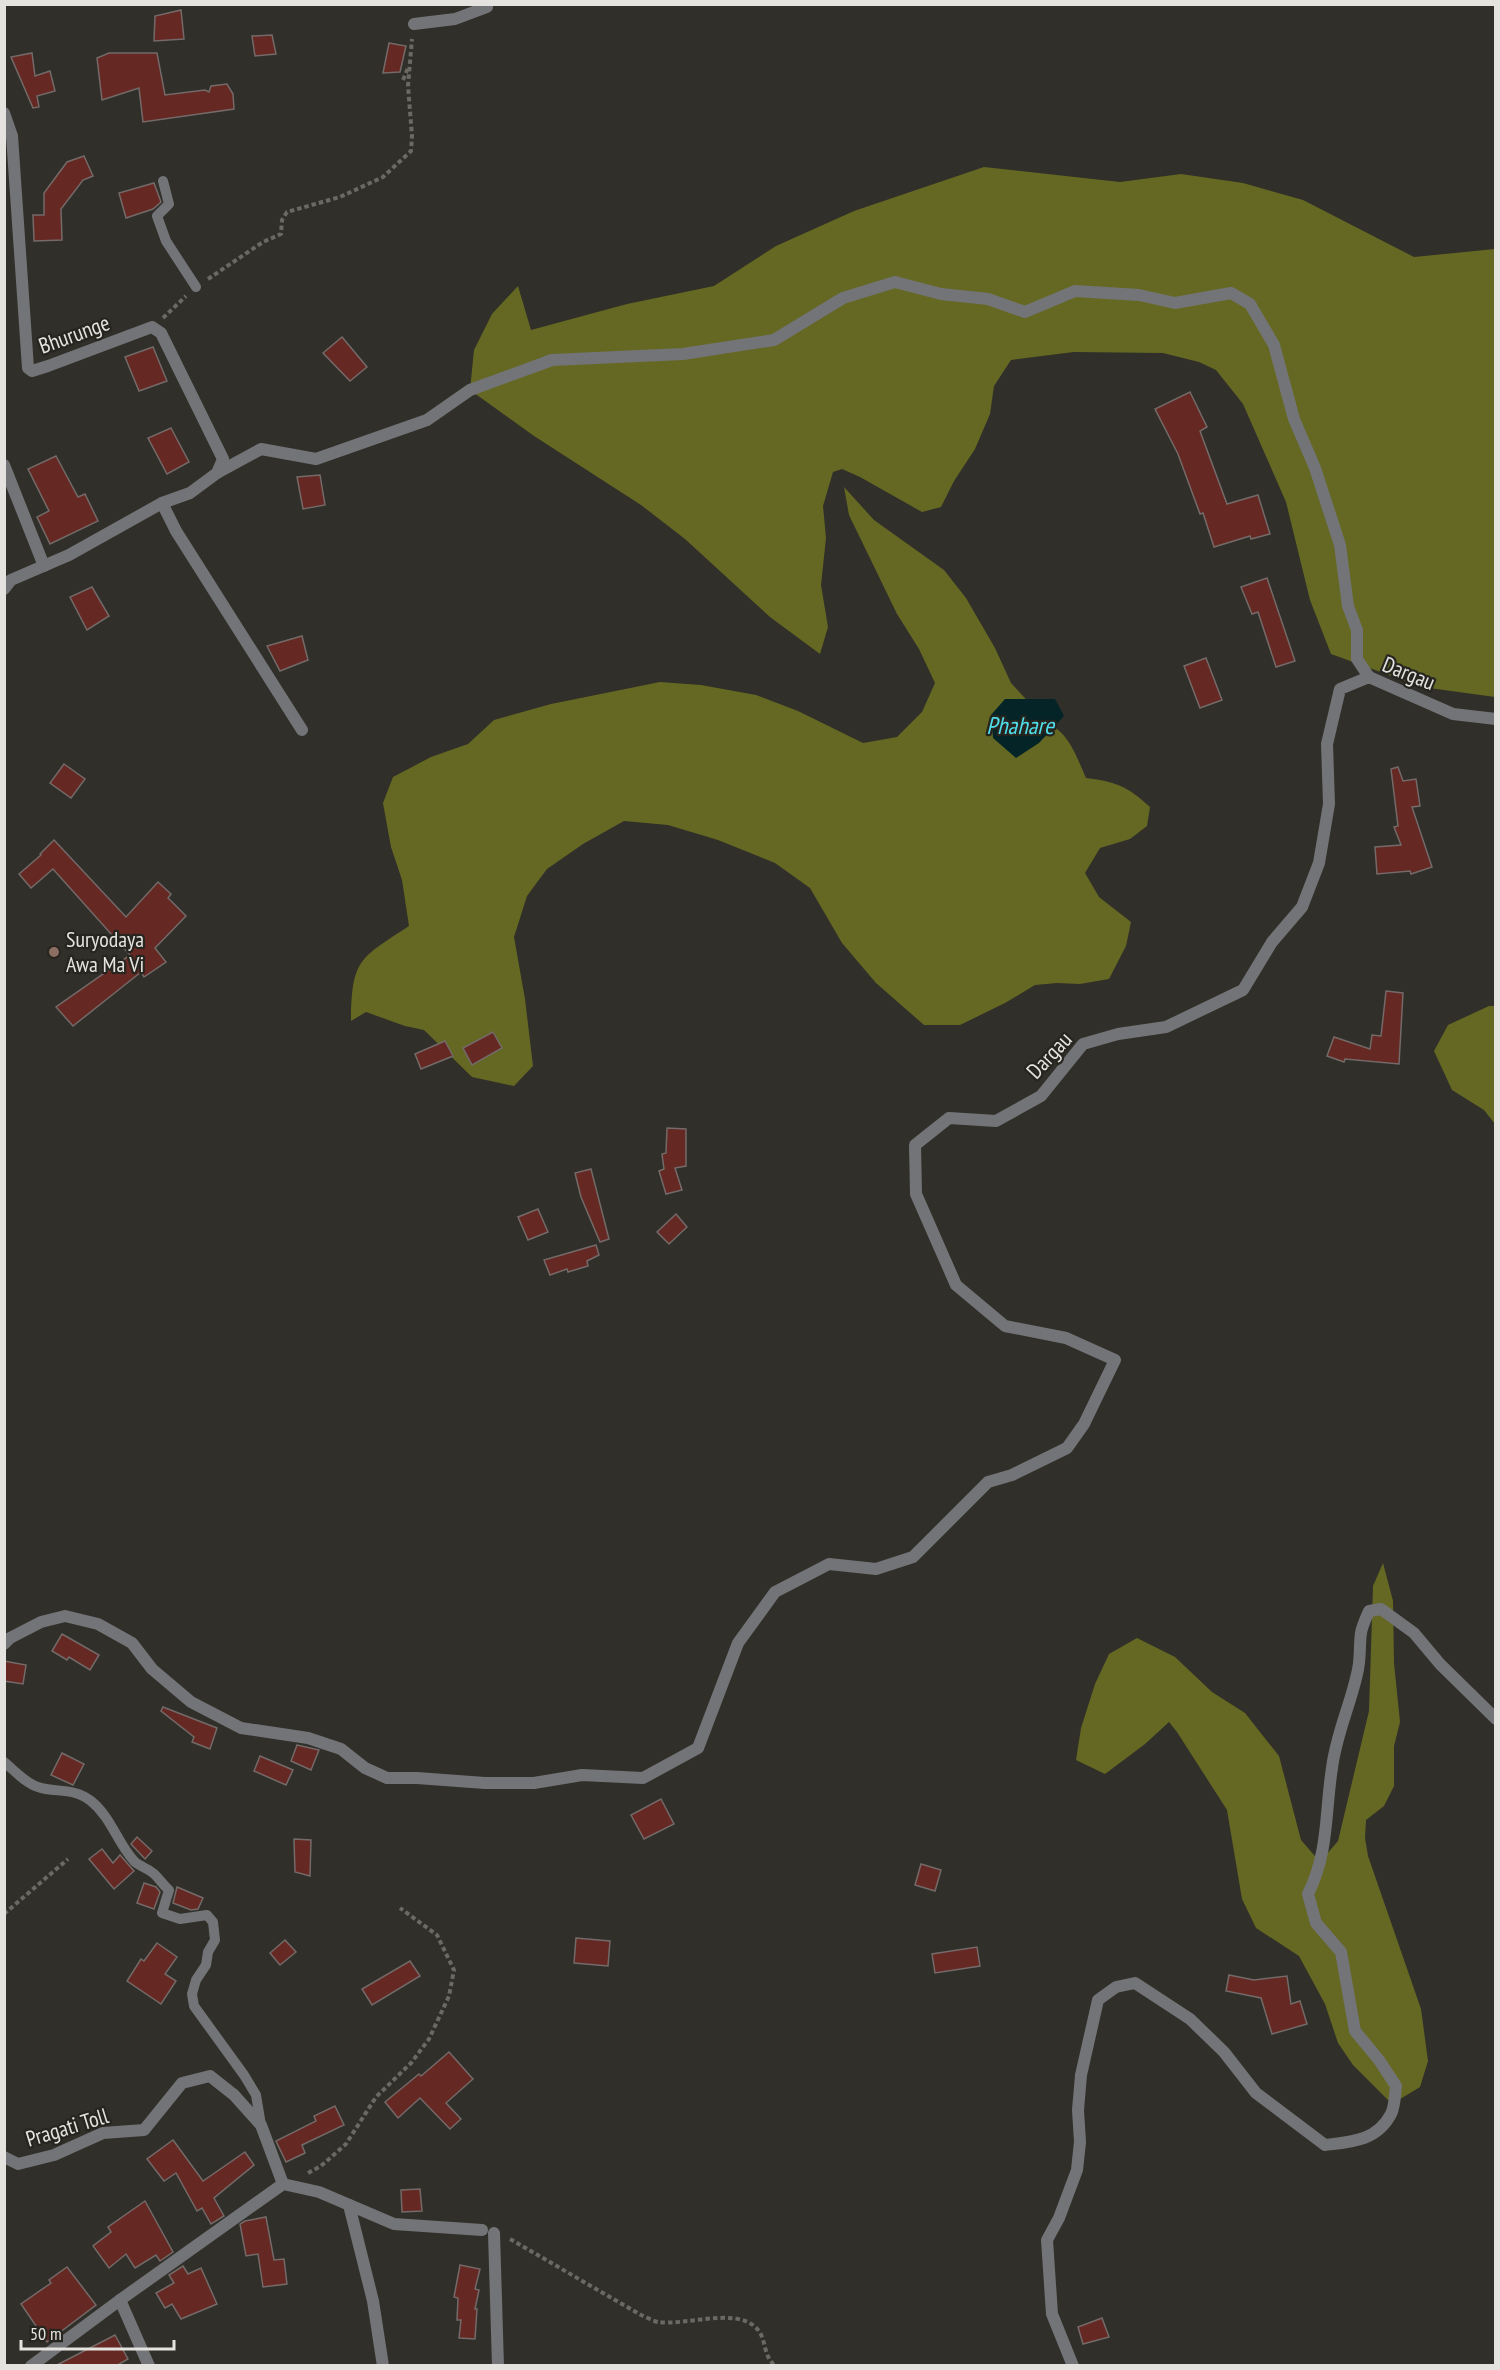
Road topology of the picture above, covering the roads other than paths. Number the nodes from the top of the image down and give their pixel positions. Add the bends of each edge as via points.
1 (486, 4) edge
2 (413, 27) road end
3 (4, 112) edge
4 (163, 181) dead end
5 (196, 287) road end
6 (4, 465) edge
7 (217, 472) junction
8 (162, 503) junction
9 (44, 566) junction
10 (4, 589) edge
11 (1369, 677) junction
12 (1496, 719) edge
13 (302, 730) dead end
14 (4, 1644) edge
15 (1496, 1719) edge
16 (4, 1762) edge
17 (261, 2125) junction
18 (4, 2157) edge
19 (284, 2184) junction
20 (349, 2205) junction
21 (120, 2300) junction
22 (31, 2366) edge
23 (149, 2366) edge
24 (384, 2366) edge
25 (498, 2366) edge
26 (1073, 2366) edge

1 - 2 street via 487,7 455,19
3 - 7 street, Bhurunge via 12,136 28,368 32,371 48,366 152,327 161,333 223,459
4 - 5 lane via 169,204 157,216 166,241
6 - 9 street
7 - 8 street via 190,493
7 - 11 street via 261,449 316,459 335,453 427,420 470,390 552,360 683,354 774,340 843,298 895,282 941,294 988,299 1025,312 1075,291 1139,295 1175,303 1231,293 1250,304 1274,345 1294,419 1316,468 1340,545 1348,606 1357,630 1357,659
8 - 9 street
8 - 13 street
9 - 10 street via 11,580
11 - 12 street, Dargau via 1453,714
11 - 14 street, Dargau via 1340,689 1335,704 1327,744 1329,804 1319,862 1302,907 1272,942 1243,990 1166,1027 1083,1044 1041,1096 996,1121 949,1118 915,1145 916,1194 956,1285 1005,1326 1066,1338 1115,1360 1084,1424 1067,1448 1012,1475 988,1482 914,1557 876,1569 829,1564 775,1592 738,1643 698,1748 643,1778 582,1775 534,1783 387,1778 365,1768 341,1749 308,1738 241,1728 191,1702 152,1669 132,1643 98,1624 64,1616 41,1622
15 - 26 street via 1414,1633 1381,1609 1369,1611 1361,1630 1360,1664 1336,1743 1326,1842 1308,1894 1316,1923 1341,1952 1355,2031 1396,2086 1392,2113 1380,2128 1361,2141 1325,2145 1256,2093 1224,2052 1190,2019 1135,1983 1116,1987 1098,2000 1080,2075 1077,2170 1047,2240 1052,2314
16 - 17 lane via 38,1787 73,1792 99,1808 136,1863 169,1890 162,1913 180,1919 207,1915 213,1922 215,1940 196,1980 194,2006 256,2095
17 - 18 street, Pragati Toll via 210,2076 182,2083 144,2130 103,2133 54,2155 18,2164
17 - 19 street
19 - 20 street via 319,2192
19 - 21 street
20 - 24 street via 373,2301
20 - 25 street via 394,2224 488,2232
21 - 22 street
21 - 23 street

